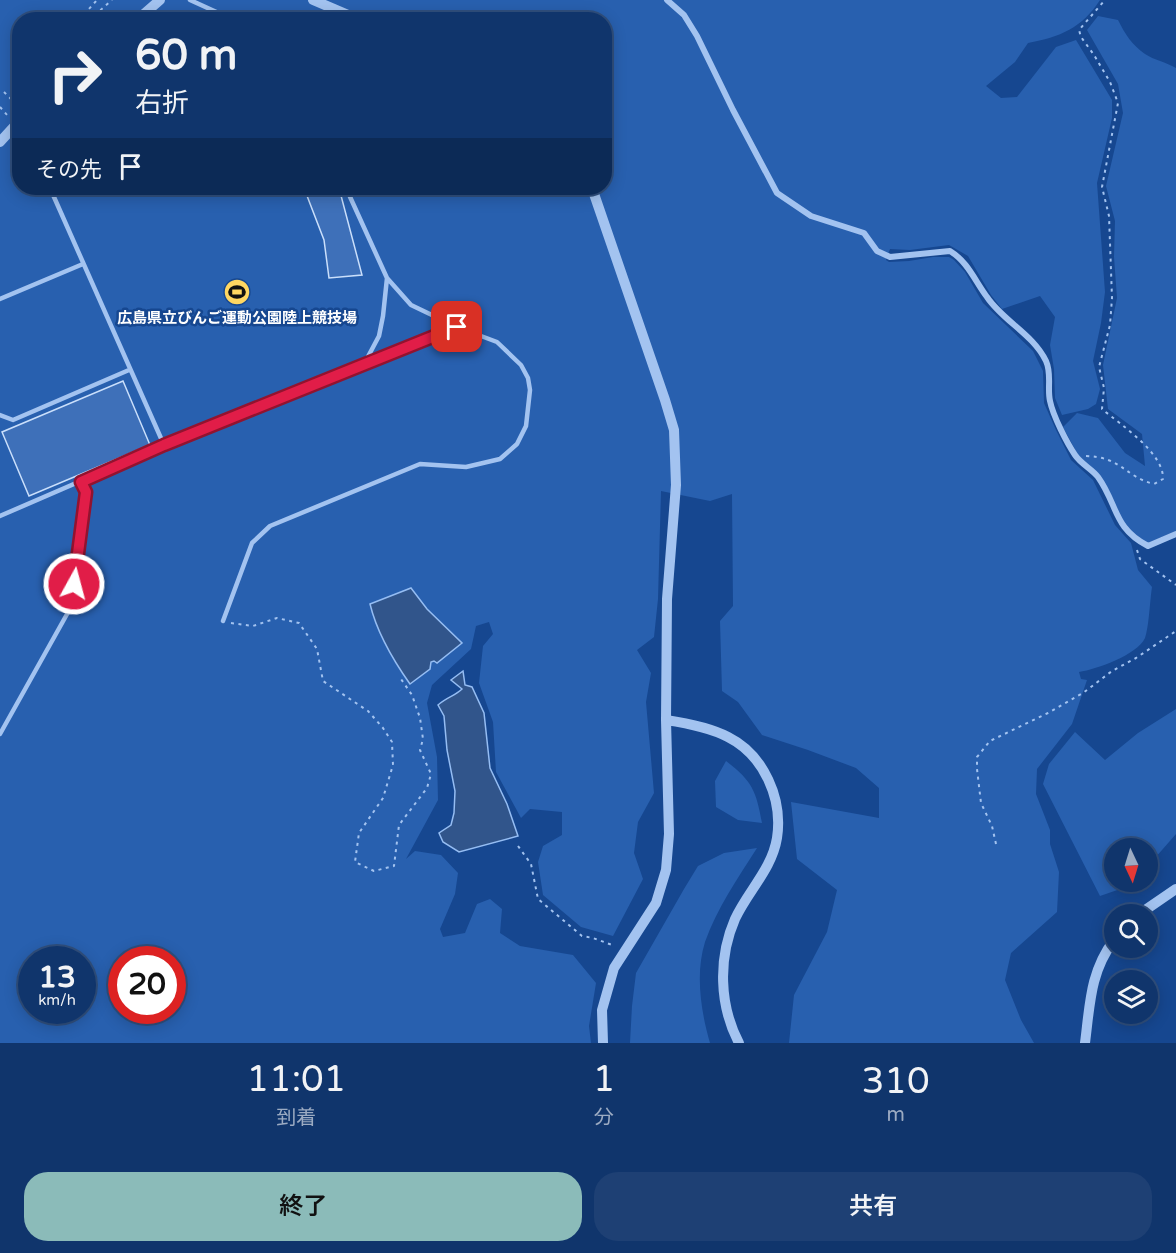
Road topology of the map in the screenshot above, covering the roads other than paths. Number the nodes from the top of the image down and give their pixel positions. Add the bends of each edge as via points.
1 (160, 0) edge
2 (190, 0) edge
3 (313, 0) edge
4 (667, 0) edge
5 (146, 12) edge
6 (216, 12) edge
7 (341, 12) edge
8 (12, 129) edge
9 (0, 142) edge
10 (53, 195) edge
11 (349, 195) edge
12 (594, 195) edge
13 (83, 264) junction
14 (387, 278) junction
15 (0, 299) edge
16 (457, 327) junction
17 (363, 366) junction
18 (129, 370) junction
19 (0, 415) edge
20 (164, 445) junction
21 (81, 482) junction
22 (0, 516) edge
23 (1176, 534) edge
24 (223, 621) road end
25 (666, 720) junction
26 (0, 734) edge
27 (1176, 889) edge
28 (1154, 904) edge
29 (1104, 954) edge
30 (603, 1043) edge
31 (739, 1043) edge
32 (1085, 1043) edge

1 - 5 street
2 - 6 lane
3 - 7 street
4 - 23 street via 684,15 697,36 777,194 811,216 864,233 877,251 890,256 950,251 957,255 988,299 1038,348 1049,370 1050,401 1076,456 1098,477 1120,522 1134,539 1148,546
8 - 9 street
10 - 13 lane
11 - 14 lane
12 - 25 street via 674,430 676,485 667,599
13 - 15 lane
13 - 18 lane
14 - 16 lane via 411,305
14 - 17 lane via 379,336
16 - 17 lane
16 - 24 lane via 497,342 525,371 530,404 526,426 516,444 500,459 466,467 420,464 270,526 252,543
17 - 20 lane
18 - 19 lane via 13,420
18 - 20 lane
20 - 21 lane
21 - 22 lane
21 - 26 lane via 86,492 71,607
25 - 30 street via 666,870 656,903 614,968 602,1011
25 - 31 street via 728,737 742,747 771,784 776,801 777,837 768,865 735,919 722,969 726,1009
27 - 28 street
29 - 32 street via 1092,986

